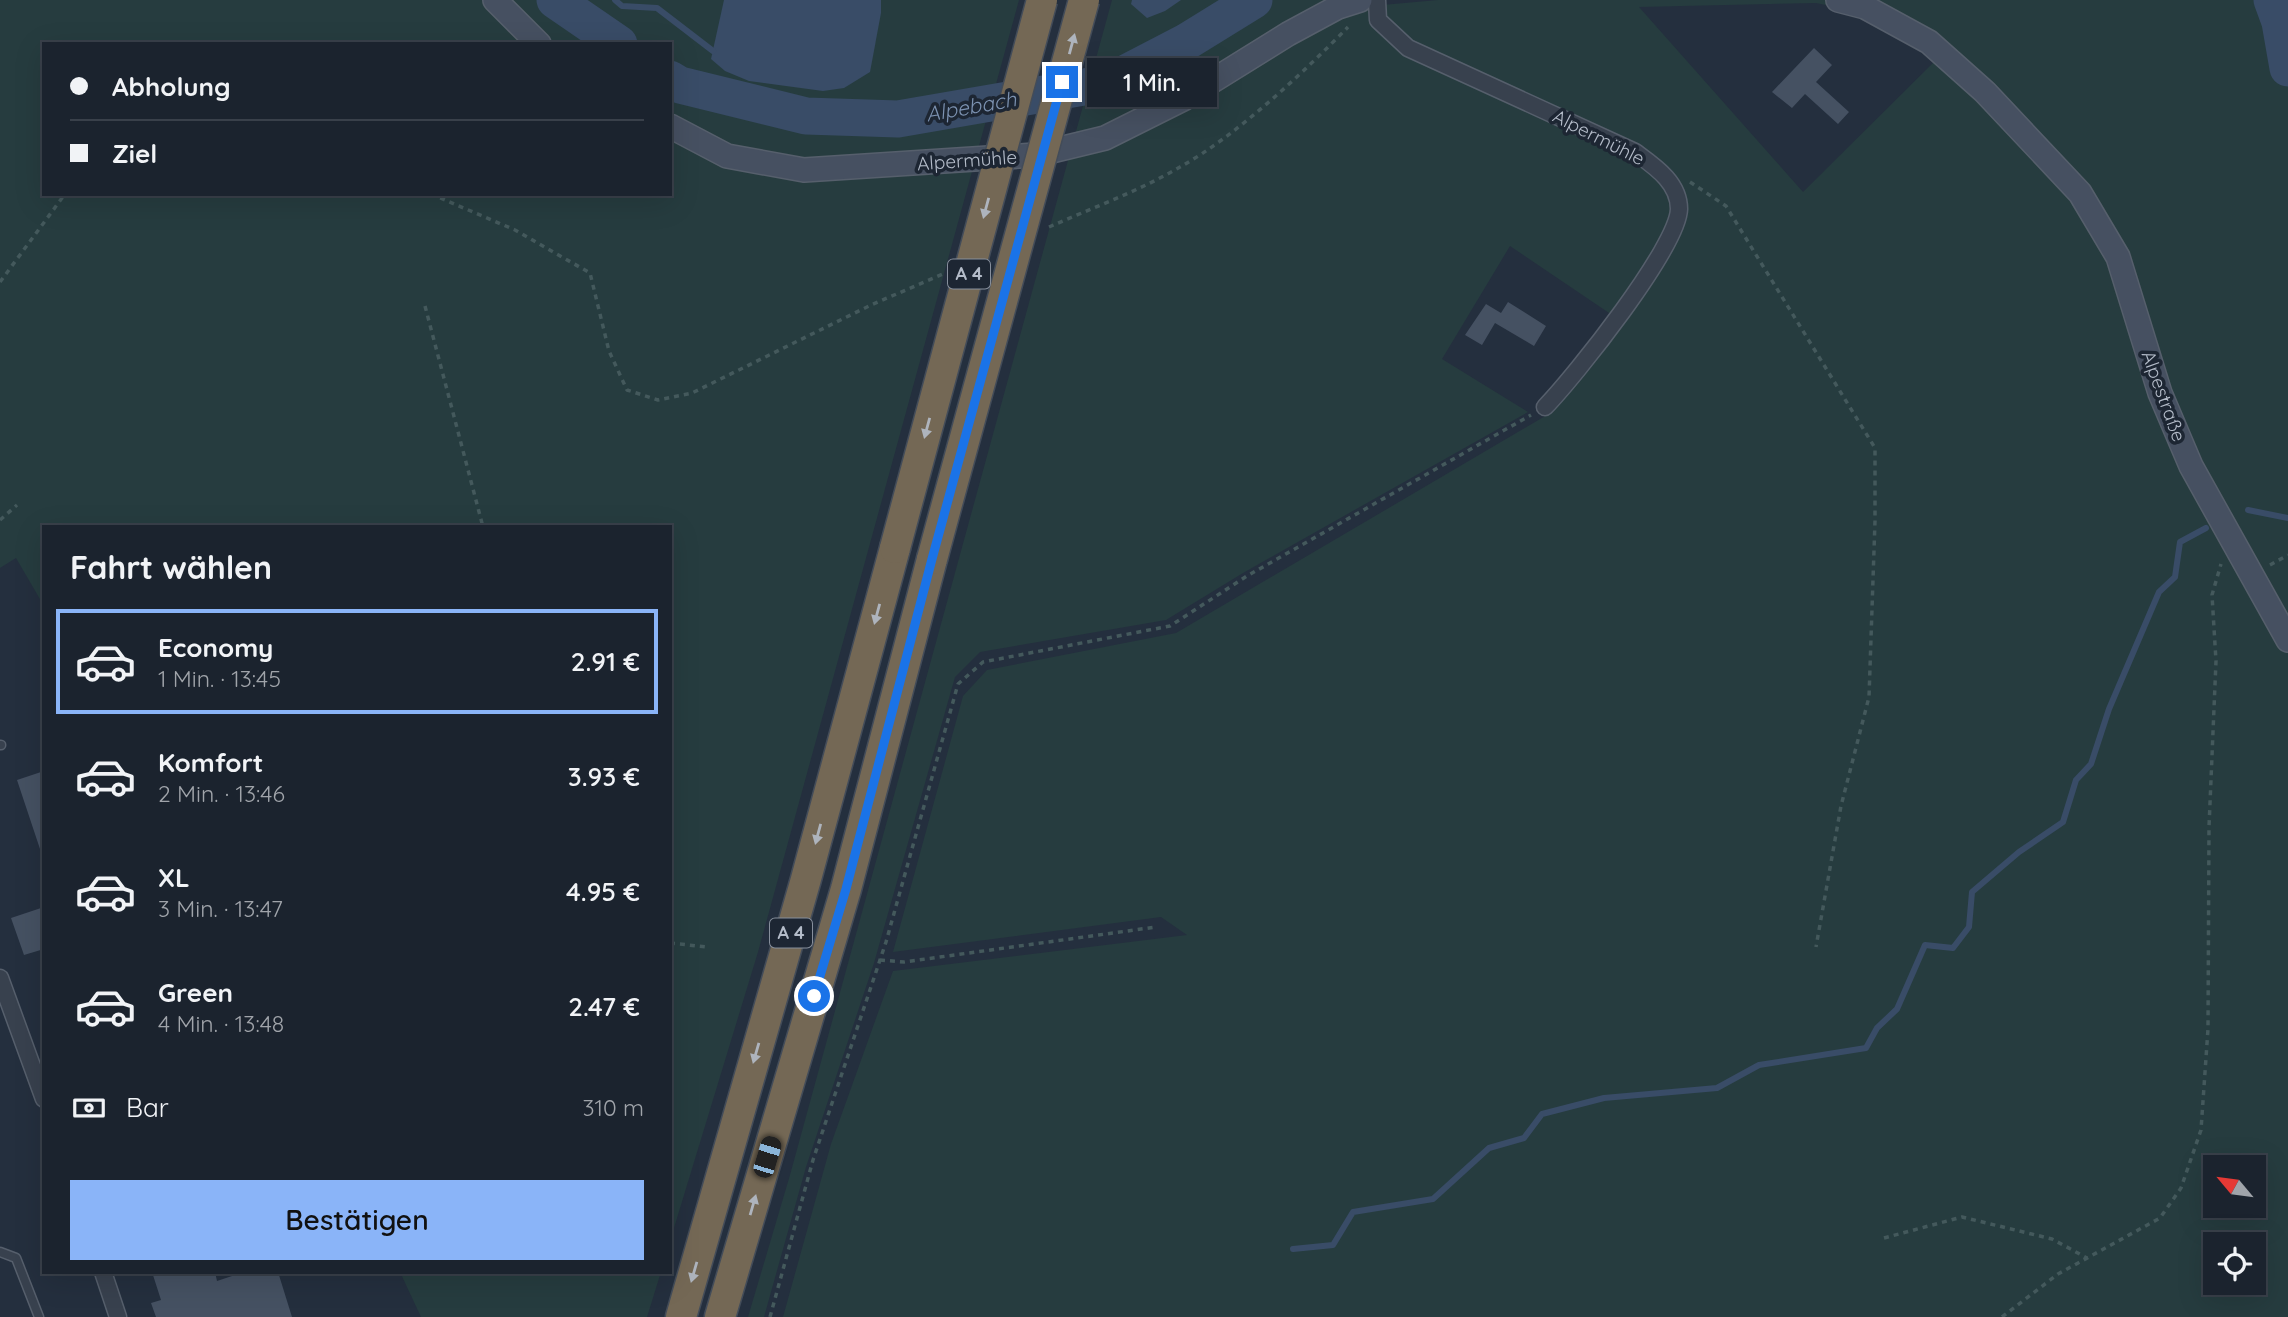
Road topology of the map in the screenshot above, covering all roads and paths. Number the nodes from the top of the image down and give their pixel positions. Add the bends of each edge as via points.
1 (495, 0) edge
2 (1042, 0) edge
3 (1084, 0) edge
4 (1360, 0) edge
5 (1377, 0) edge
6 (1838, 0) edge
7 (1353, 22) dead end
8 (538, 42) edge
9 (672, 127) edge
10 (1668, 177) junction
11 (64, 196) edge
12 (436, 196) edge
13 (1044, 229) dead end
14 (945, 272) dead end
15 (0, 282) edge
16 (425, 306) dead end
17 (1545, 407) joint
18 (17, 505) dead end
19 (0, 520) edge
20 (482, 525) edge
21 (2241, 552) junction
22 (2288, 640) edge
23 (1156, 927) dead end
24 (672, 943) edge
25 (707, 947) dead end
26 (1816, 947) dead end
27 (880, 960) junction
28 (0, 978) edge
29 (42, 1093) edge
30 (1884, 1238) dead end
31 (0, 1252) edge
32 (2087, 1258) junction
33 (104, 1274) edge
34 (39, 1317) edge
35 (118, 1317) edge
36 (681, 1317) edge
37 (720, 1317) edge
38 (770, 1317) edge
39 (2002, 1317) edge

1 - 8 main road
2 -> 36 highway, A 4, bridge via 806,879
37 -> 3 highway, A 4, bridge via 846,889
4 - 9 main road, Alpermühle via 1288,34 1185,98 1105,138 1035,155 804,170 727,156
5 - 10 street, Alpermühle via 1378,20 1408,48 1635,152
6 - 21 main road, Alpestraße via 1865,7 1929,42 1985,92 2080,193 2118,257 2160,393 2191,466
7 - 13 path via 1236,128 1181,167
10 - 17 street via 1679,207 1673,232 1627,303
10 - 26 path via 1689,181 1727,206 1875,448 1868,697 1841,806
11 - 15 path
12 - 14 path via 515,230 590,273 609,351 627,390 658,400 692,393
16 - 20 path
17 - 27 path via 1247,576 1170,626 983,662 958,684
18 - 19 path
21 - 22 main road, Alpestraße
21 - 32 path via 2222,557 2212,595 2216,661 2208,1029 2201,1129 2181,1188 2160,1218
23 - 27 path via 904,962
24 - 25 path
27 - 38 path via 813,1160
28 - 29 street
30 - 32 path via 1962,1217 2052,1239
31 - 34 lane via 16,1258
32 - 39 path
33 - 35 street

